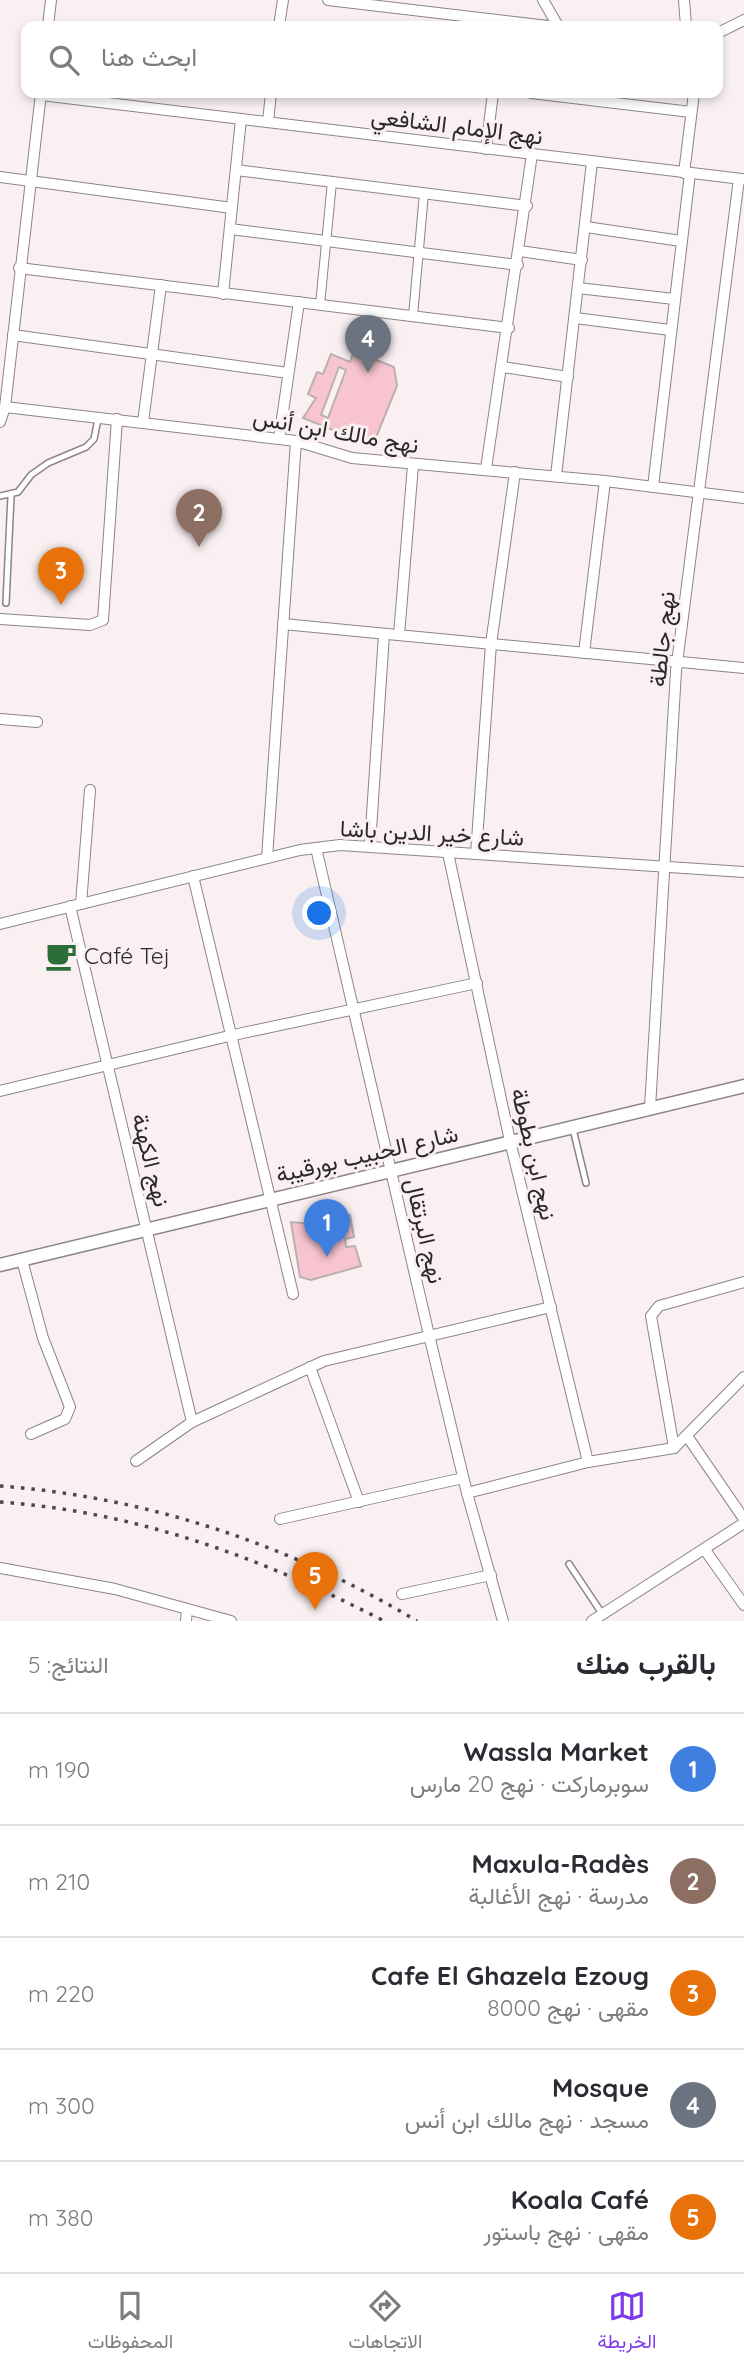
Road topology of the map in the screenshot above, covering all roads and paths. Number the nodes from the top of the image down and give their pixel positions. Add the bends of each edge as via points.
1 (51, 0) edge
2 (282, 0) edge
3 (328, 0) edge
4 (543, 0) edge
5 (684, 0) edge
6 (744, 20) edge
7 (49, 21) edge
8 (280, 21) edge
9 (481, 21) edge
10 (555, 21) edge
11 (686, 21) edge
12 (723, 30) edge
13 (40, 98) edge
14 (73, 98) edge
15 (270, 98) edge
16 (492, 98) edge
17 (573, 98) edge
18 (693, 98) edge
19 (691, 112) junction
20 (241, 119) junction
21 (268, 122) junction
22 (486, 149) junction
23 (532, 154) junction
24 (592, 162) junction
25 (236, 170) junction
26 (687, 173) junction
27 (0, 177) edge
28 (741, 179) edge
29 (30, 181) junction
30 (332, 182) junction
31 (424, 193) junction
32 (527, 206) junction
33 (232, 208) junction
34 (586, 227) junction
35 (230, 229) junction
36 (327, 240) junction
37 (681, 241) junction
38 (418, 251) junction
39 (520, 251) junction
40 (582, 260) junction
41 (518, 265) junction
42 (19, 268) junction
43 (161, 285) junction
44 (578, 288) junction
45 (223, 294) junction
46 (674, 299) junction
47 (299, 302) junction
48 (320, 304) junction
49 (413, 316) junction
50 (575, 318) junction
51 (509, 328) junction
52 (670, 330) junction
53 (13, 335) junction
54 (152, 356) junction
55 (503, 368) junction
56 (288, 373) junction
57 (568, 377) junction
58 (5, 407) junction
59 (98, 419) junction
60 (117, 419) junction
61 (0, 422) edge
62 (143, 422) junction
63 (279, 439) junction
64 (296, 441) junction
65 (413, 465) junction
66 (486, 469) junction
67 (515, 472) junction
68 (556, 476) junction
69 (605, 481) junction
70 (653, 487) junction
71 (701, 493) junction
72 (0, 496) edge
73 (11, 496) junction
74 (744, 498) edge
75 (6, 603) dead end
76 (0, 619) edge
77 (283, 624) junction
78 (384, 634) junction
79 (399, 635) junction
80 (491, 644) junction
81 (584, 653) junction
82 (679, 661) junction
83 (744, 668) edge
84 (0, 719) edge
85 (37, 722) dead end
86 (90, 790) dead end
87 (370, 845) junction
88 (316, 848) junction
89 (448, 853) junction
90 (476, 854) junction
91 (267, 858) junction
92 (663, 866) junction
93 (744, 872) edge
94 (193, 876) junction
95 (81, 904) junction
96 (70, 906) junction
97 (0, 924) edge
98 (477, 983) junction
99 (355, 1010) junction
100 (229, 1036) junction
101 (108, 1065) junction
102 (744, 1086) edge
103 (0, 1091) edge
104 (650, 1108) junction
105 (572, 1126) junction
106 (510, 1141) junction
107 (392, 1170) junction
108 (586, 1183) dead end
109 (270, 1199) junction
110 (148, 1229) junction
111 (22, 1260) junction
112 (0, 1265) edge
113 (744, 1282) edge
114 (293, 1294) dead end
115 (551, 1307) junction
116 (429, 1335) junction
117 (310, 1367) junction
118 (744, 1377) edge
119 (192, 1422) junction
120 (31, 1434) dead end
121 (687, 1436) junction
122 (674, 1448) junction
123 (136, 1461) dead end
124 (588, 1462) junction
125 (464, 1478) junction
126 (467, 1493) junction
127 (359, 1502) junction
128 (280, 1519) dead end
129 (744, 1521) edge
130 (705, 1550) junction
131 (569, 1564) dead end
132 (0, 1568) edge
133 (491, 1575) junction
134 (402, 1594) dead end
135 (744, 1605) edge
136 (187, 1609) junction
137 (603, 1615) junction
138 (186, 1621) edge
139 (232, 1621) edge
140 (503, 1621) edge
141 (592, 1621) edge

1 - 7 street
2 - 8 street
3 - 9 street
4 - 10 street
5 - 11 street
6 - 12 street
13 - 29 street
14 - 20 street, نهج الإمام الشافعي
15 - 21 street
16 - 22 street
17 - 19 street
18 - 19 street
19 - 26 street
20 - 21 street, نهج الإمام الشافعي
20 - 25 street
21 - 22 street, نهج الإمام الشافعي
22 - 23 street, نهج الإمام الشافعي
23 - 24 street, نهج الإمام الشافعي
23 - 32 street
24 - 26 street, نهج الإمام الشافعي
24 - 34 street
25 - 30 street
25 - 33 street
26 - 28 street, نهج الإمام الشافعي
26 - 37 street
27 - 29 street
28 - 71 street, نهج جالطة
29 - 33 street
29 - 42 street
30 - 31 street
30 - 36 street
31 - 32 street
31 - 38 street
32 - 39 street
33 - 35 street
34 - 37 street
34 - 40 street
35 - 36 street
35 - 45 street
36 - 38 street
36 - 48 street
37 - 46 street
38 - 41 street
38 - 49 street
39 - 40 street
39 - 41 street
40 - 44 street
41 - 51 street
42 - 43 street
42 - 53 street
43 - 45 street
43 - 54 street
44 - 46 street
44 - 50 street
45 - 47 street
46 - 52 street
47 - 48 street
47 - 56 street
48 - 49 street
49 - 51 street
50 - 52 street
50 - 57 street
51 - 55 street
52 - 70 street
53 - 54 street
53 - 58 street
54 - 56 street
54 - 62 street
55 - 57 street
55 - 66 street
56 - 63 street
57 - 68 street
58 - 59 street, نهج مالك ابن أنس
58 - 61 street
59 - 60 street, نهج مالك ابن أنس
59 - 73 lane via 94,439 86,447 48,463
60 - 62 street, نهج مالك ابن أنس
60 - 76 street via 103,620 90,625
62 - 63 street, نهج مالك ابن أنس
63 - 64 street, نهج مالك ابن أنس
64 - 65 street, نهج مالك ابن أنس via 352,458
64 - 77 street
65 - 66 street, نهج مالك ابن أنس
65 - 79 street
66 - 67 street, نهج مالك ابن أنس
67 - 68 street, نهج مالك ابن أنس
67 - 80 street
68 - 69 street, نهج مالك ابن أنس
69 - 70 street, نهج مالك ابن أنس
69 - 81 street
70 - 71 street, نهج مالك ابن أنس
71 - 74 street, نهج مالك ابن أنس
71 - 82 street, نهج جالطة via 697,496
72 - 73 lane
73 - 75 lane
77 - 78 street
77 - 91 street
78 - 79 street
78 - 87 street
79 - 80 street
80 - 81 street
80 - 90 street
81 - 82 street
82 - 83 street
82 - 92 street, نهج جالطة
84 - 85 street
86 - 95 street
87 - 88 street, شارع خير الدين باشا
87 - 89 street, شارع خير الدين باشا
88 - 91 street, شارع خير الدين باشا
88 - 99 street, نهج البرتقال
89 - 90 street, شارع خير الدين باشا
89 - 98 street, نهج ابن بطوطة
90 - 92 street, شارع خير الدين باشا
91 - 94 street, شارع خير الدين باشا
92 - 93 street, شارع خير الدين باشا
92 - 104 street, نهج جالطة
94 - 95 street, شارع خير الدين باشا
94 - 100 street
95 - 96 street, شارع خير الدين باشا
96 - 97 street, شارع خير الدين باشا
96 - 101 street, نهج الكهنة
98 - 99 street
98 - 106 street, نهج ابن بطوطة
99 - 100 street
99 - 107 street, نهج البرتقال
100 - 101 street
100 - 109 street
101 - 103 street
101 - 110 street, نهج الكهنة
102 - 104 street, شارع الحبيب بورقيبة
104 - 105 street, شارع الحبيب بورقيبة
105 - 106 street, شارع الحبيب بورقيبة
105 - 108 lane
106 - 107 street, شارع الحبيب بورقيبة
106 - 115 street, نهج ابن بطوطة
107 - 109 street, شارع الحبيب بورقيبة
107 - 116 street, نهج البرتقال
109 - 110 street, شارع الحبيب بورقيبة
109 - 114 street
110 - 111 street, شارع الحبيب بورقيبة
110 - 119 street, نهج الكهنة
111 - 112 street, شارع الحبيب بورقيبة
111 - 120 street via 43,1338 70,1407 65,1419
113 - 122 street via 659,1306 651,1315
115 - 116 street
115 - 124 street, نهج ابن بطوطة
116 - 117 street
116 - 125 street, نهج البرتقال
117 - 119 street
117 - 127 street
118 - 121 street
119 - 123 street
121 - 122 street
121 - 129 street
122 - 124 street
124 - 126 street
125 - 126 street, نهج البرتقال
125 - 127 street
126 - 133 street, نهج البرتقال
127 - 128 street
129 - 130 street
130 - 135 street
130 - 137 street
131 - 137 lane
132 - 136 street
133 - 134 street
133 - 140 street, نهج البرتقال
136 - 138 street
136 - 139 street
137 - 141 street

